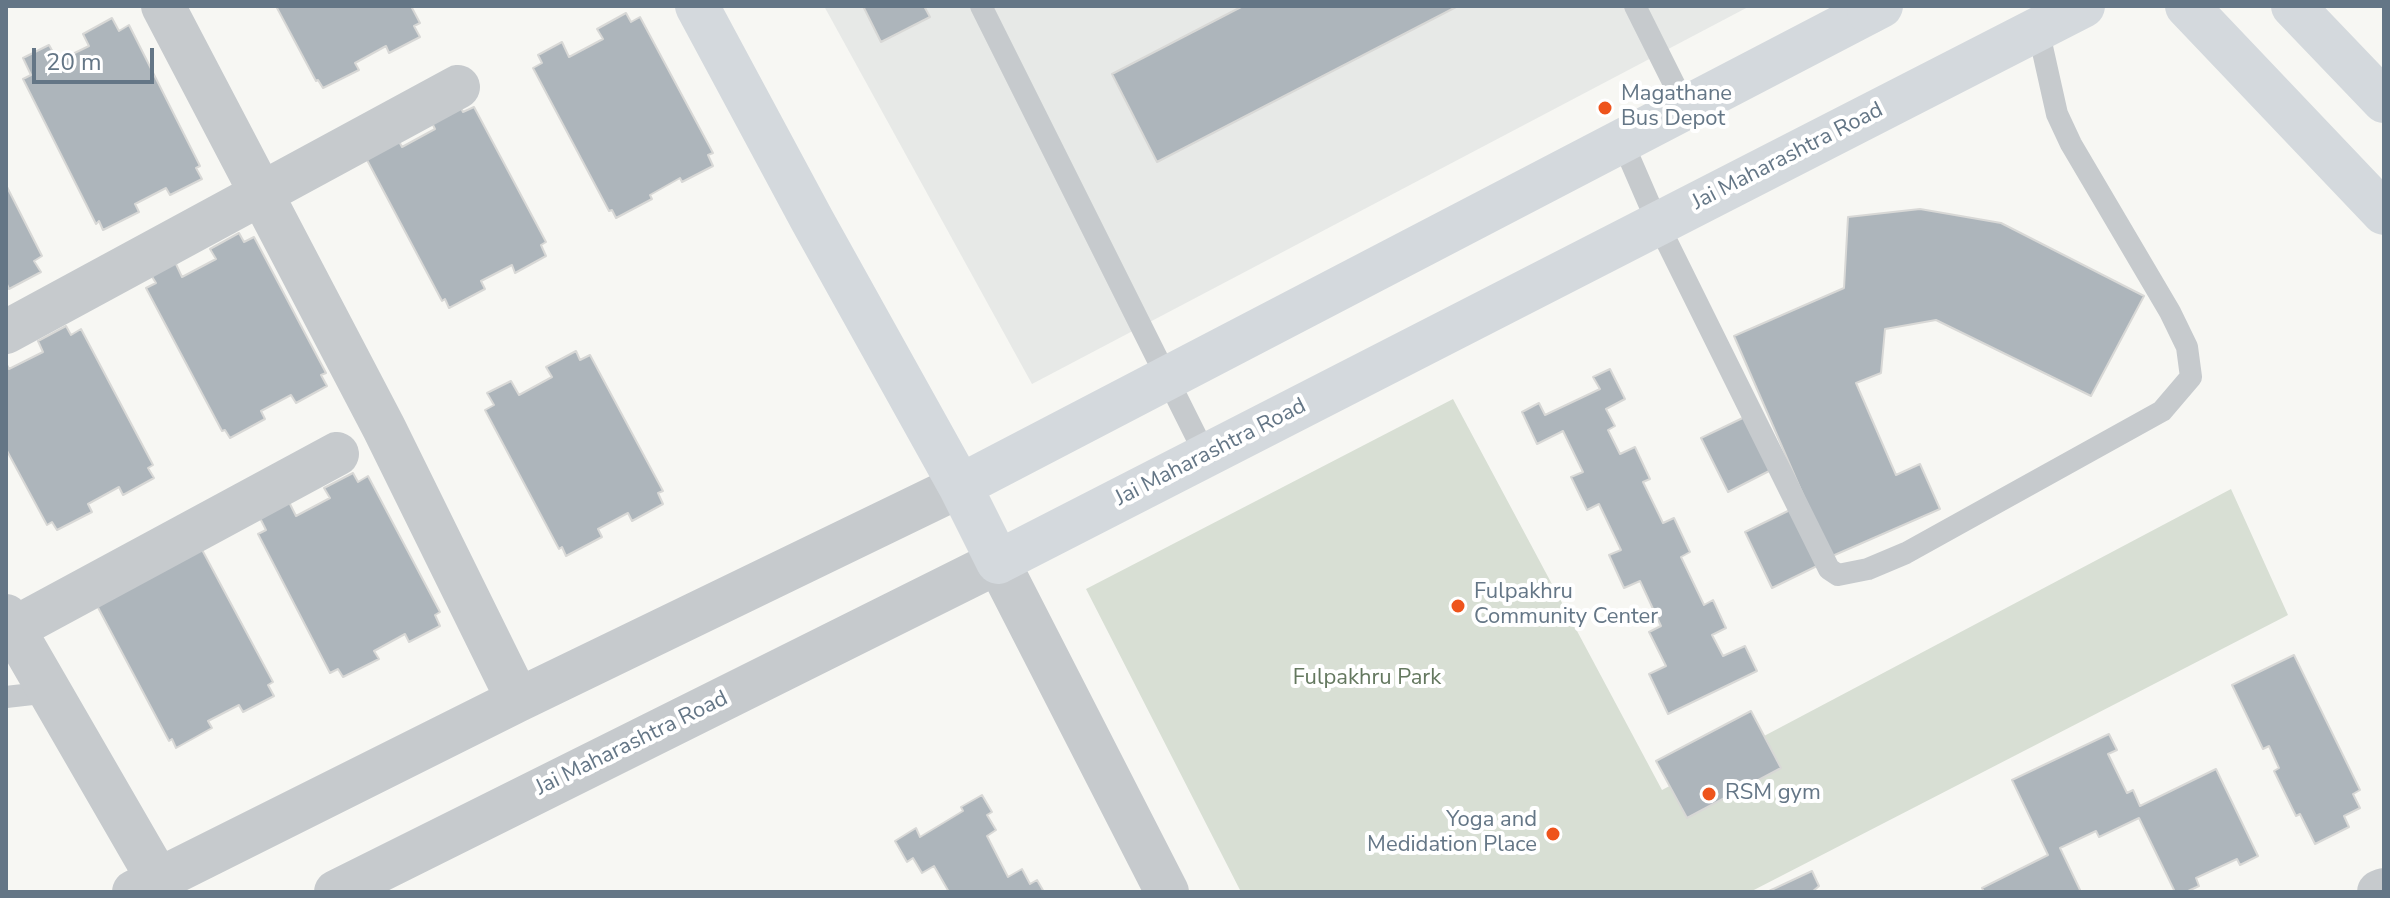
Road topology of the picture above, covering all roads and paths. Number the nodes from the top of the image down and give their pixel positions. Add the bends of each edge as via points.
1 (163, 6) edge
2 (697, 6) edge
3 (981, 6) edge
4 (1635, 6) edge
5 (2083, 6) edge
6 (2187, 6) edge
7 (2293, 6) edge
8 (1875, 8) edge
9 (2038, 29) junction
10 (458, 87) dead end
11 (2384, 101) edge
12 (1686, 108) junction
13 (1622, 141) junction
14 (261, 192) junction
15 (2384, 213) edge
16 (1658, 224) junction
17 (6, 332) edge
18 (1166, 379) junction
19 (337, 454) dead end
20 (1206, 456) junction
21 (960, 486) junction
22 (998, 562) junction
23 (10, 623) edge
24 (50, 692) junction
25 (6, 697) edge
26 (518, 700) junction
27 (146, 886) edge
28 (336, 892) edge
29 (1167, 892) edge

1 - 14 street
2 - 21 main road
3 - 18 lane
4 - 12 lane
5 - 9 main road, Jai Maharashtra Road
6 - 15 main road
7 - 11 main road
8 - 12 main road
9 - 16 main road, Jai Maharashtra Road
9 - 16 lane via 2057,114 2170,312 2187,347 2191,377 2162,411 1906,553 1868,569 1838,575 1829,569
10 - 14 street
12 - 13 main road
13 - 16 lane
13 - 18 main road
14 - 17 street
14 - 26 street
16 - 20 main road, Jai Maharashtra Road
18 - 20 lane
18 - 21 main road
19 - 23 street
20 - 22 main road, Jai Maharashtra Road
21 - 22 main road
21 - 26 street
22 - 28 street, Jai Maharashtra Road
22 - 29 street
23 - 24 street
24 - 25 lane
24 - 27 street
26 - 27 street

